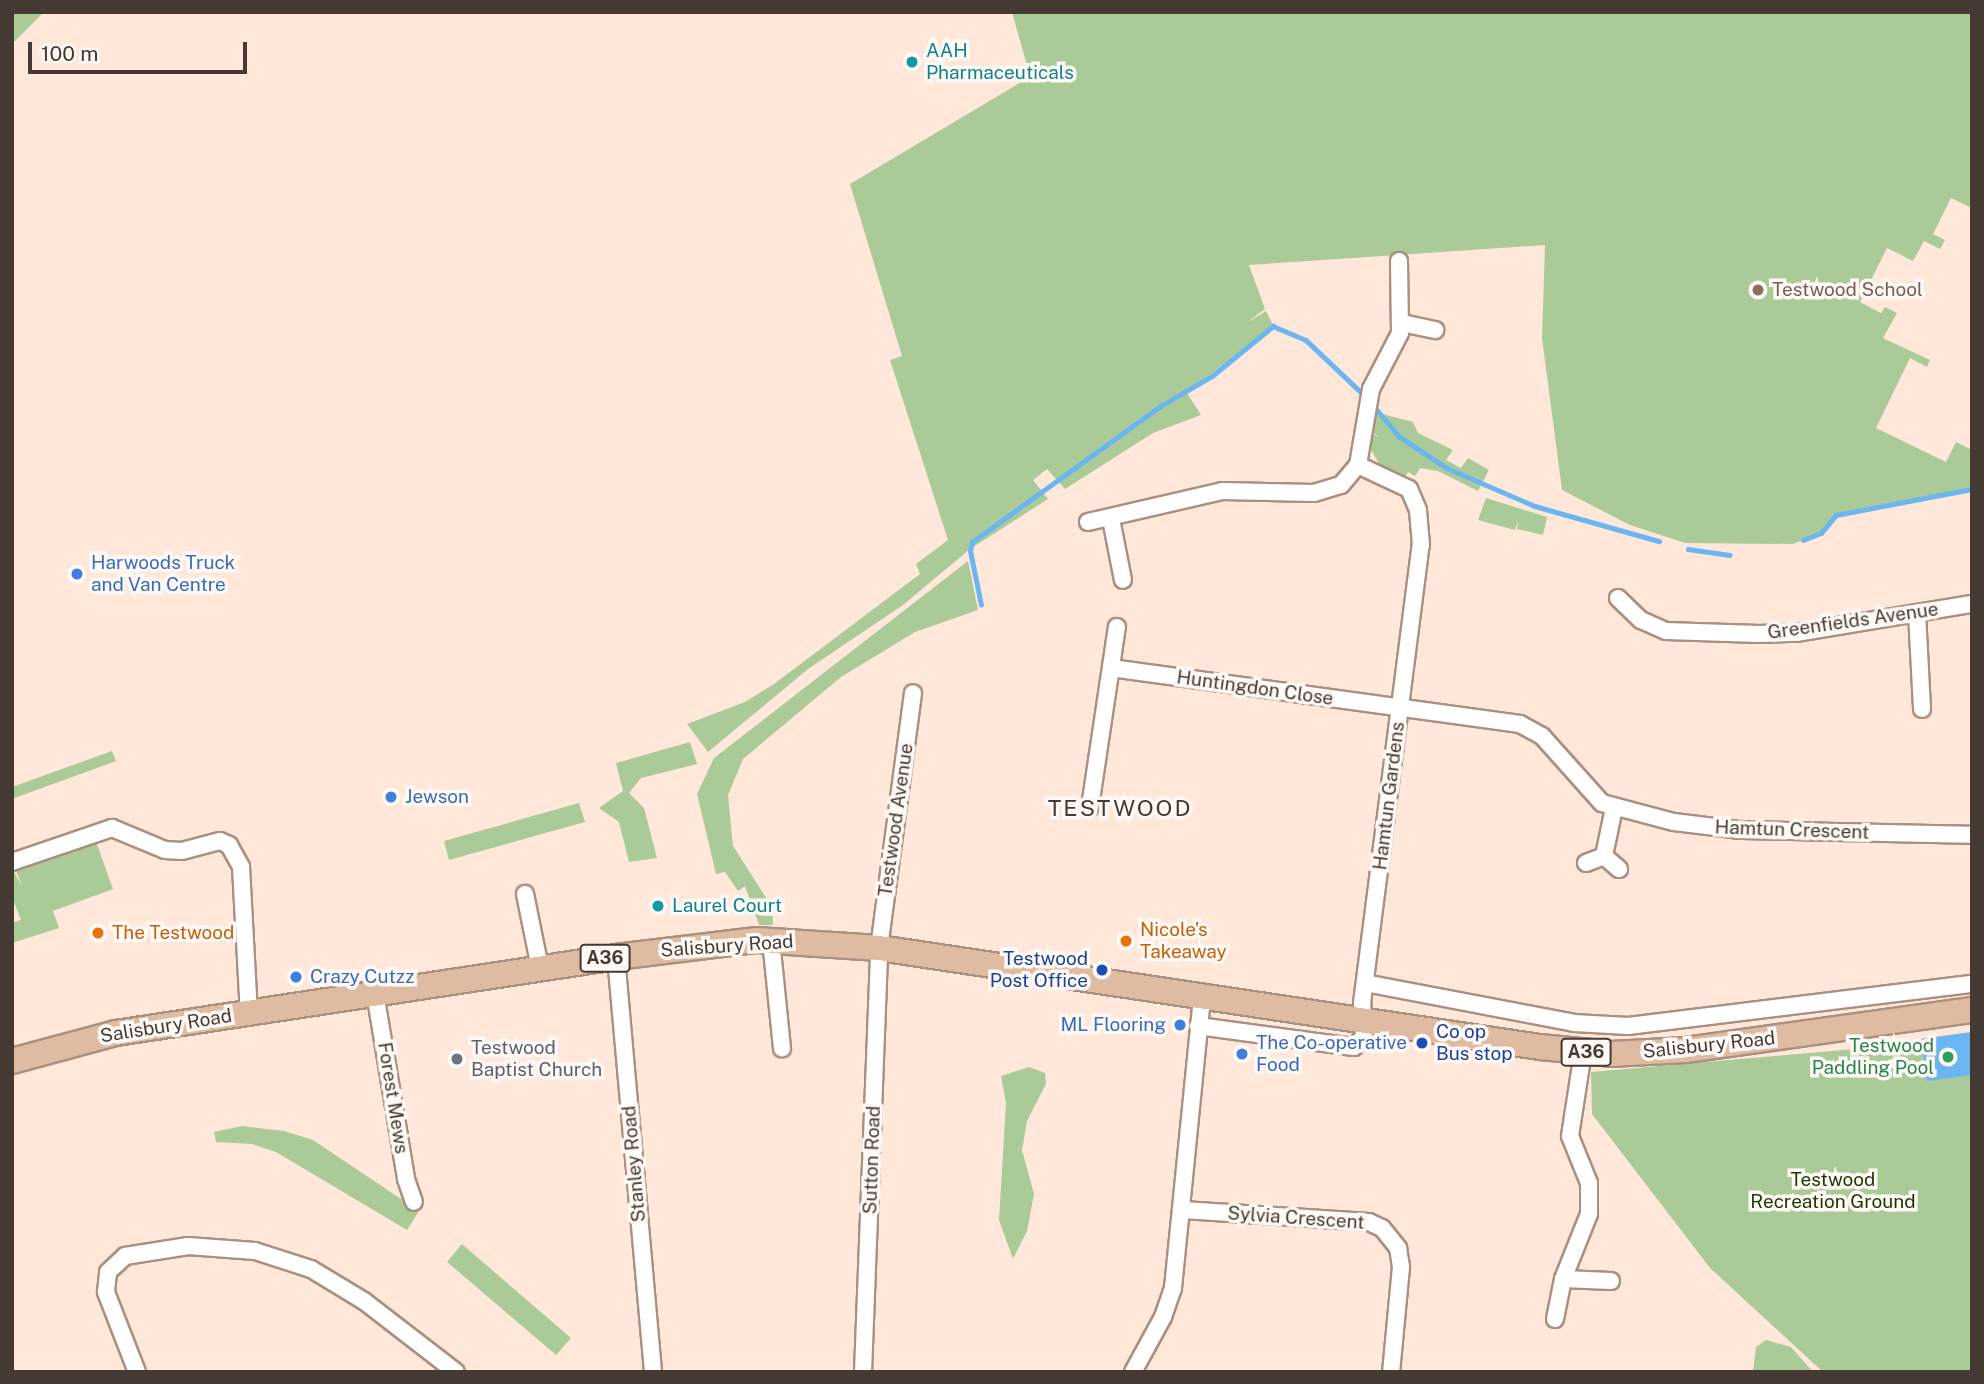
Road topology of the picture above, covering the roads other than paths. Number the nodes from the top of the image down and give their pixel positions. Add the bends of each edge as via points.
1 (1399, 261) dead end
2 (1402, 323) junction
3 (1435, 330) dead end
4 (1358, 464) junction
5 (1111, 519) junction
6 (1088, 522) dead end
7 (1123, 580) dead end
8 (1618, 598) dead end
9 (1972, 604) edge
10 (1917, 613) junction
11 (1117, 627) dead end
12 (1111, 668) junction
13 (913, 693) dead end
14 (1399, 708) junction
15 (1922, 709) dead end
16 (1090, 807) dead end
17 (1614, 808) junction
18 (1972, 835) edge
19 (1604, 856) junction
20 (12, 862) edge
21 (1586, 863) dead end
22 (1619, 869) dead end
23 (525, 894) dead end
24 (771, 940) junction
25 (879, 948) junction
26 (616, 957) junction
27 (540, 968) junction
28 (1366, 983) junction
29 (1972, 984) edge
30 (375, 993) junction
31 (1202, 996) junction
32 (1972, 1010) edge
33 (249, 1013) junction
34 (1362, 1020) junction
35 (1198, 1026) junction
36 (782, 1048) dead end
37 (1583, 1052) junction
38 (12, 1061) edge
39 (414, 1202) dead end
40 (1183, 1210) junction
41 (1563, 1279) junction
42 (1611, 1281) dead end
43 (1555, 1319) dead end
44 (136, 1372) edge
45 (456, 1372) edge
46 (653, 1372) edge
47 (863, 1372) edge
48 (1133, 1372) edge
49 (1391, 1372) edge

1 - 2 street
2 - 3 street
2 - 4 street via 1371,389
4 - 5 street via 1341,485 1324,492 1222,491
4 - 14 street, Hamtun Gardens via 1413,494 1420,526
5 - 6 street
5 - 7 street
8 - 10 street, Greenfields Avenue via 1652,625 1685,633 1785,634
9 - 10 street, Greenfields Avenue
10 - 15 street
11 - 12 street
12 - 14 street, Huntingdon Close
12 - 16 street
13 - 25 street, Testwood Avenue
14 - 17 street, Hamtun Crescent via 1527,726 1550,744 1589,793
14 - 28 street, Hamtun Gardens
17 - 18 street, Hamtun Crescent via 1739,830
17 - 19 street
19 - 21 street
19 - 22 street
20 - 33 street via 112,828 165,850 182,851 220,841 229,845 241,867
23 - 27 street
24 - 25 main road, Salisbury Road / A36
24 - 26 main road, Salisbury Road / A36
24 - 36 street
25 - 31 main road, Salisbury Road / A36
25 - 47 street, Sutton Road
26 - 27 main road, Salisbury Road / A36
26 - 46 street, Stanley Road
27 - 30 main road, Salisbury Road / A36
28 - 29 street, Salisbury Road via 1574,1023 1628,1026
28 - 34 street, Hamtun Gardens
30 - 33 main road, Salisbury Road / A36
30 - 39 street, Forest Mews via 406,1179
31 - 34 main road, Salisbury Road / A36
31 - 35 street
32 - 37 main road, Salisbury Road / A36 via 1686,1050
33 - 38 main road, Salisbury Road / A36 via 106,1035
34 - 35 street via 1364,1037 1354,1047
34 - 37 main road, Salisbury Road / A36
35 - 40 street
37 - 41 street via 1570,1136 1589,1183 1589,1214
40 - 48 street via 1170,1300
40 - 49 street, Sylvia Crescent via 1359,1221 1382,1228 1398,1248 1402,1276
41 - 42 street
41 - 43 street
44 - 45 street via 106,1292 108,1272 125,1256 188,1245 254,1251 311,1269 364,1301

